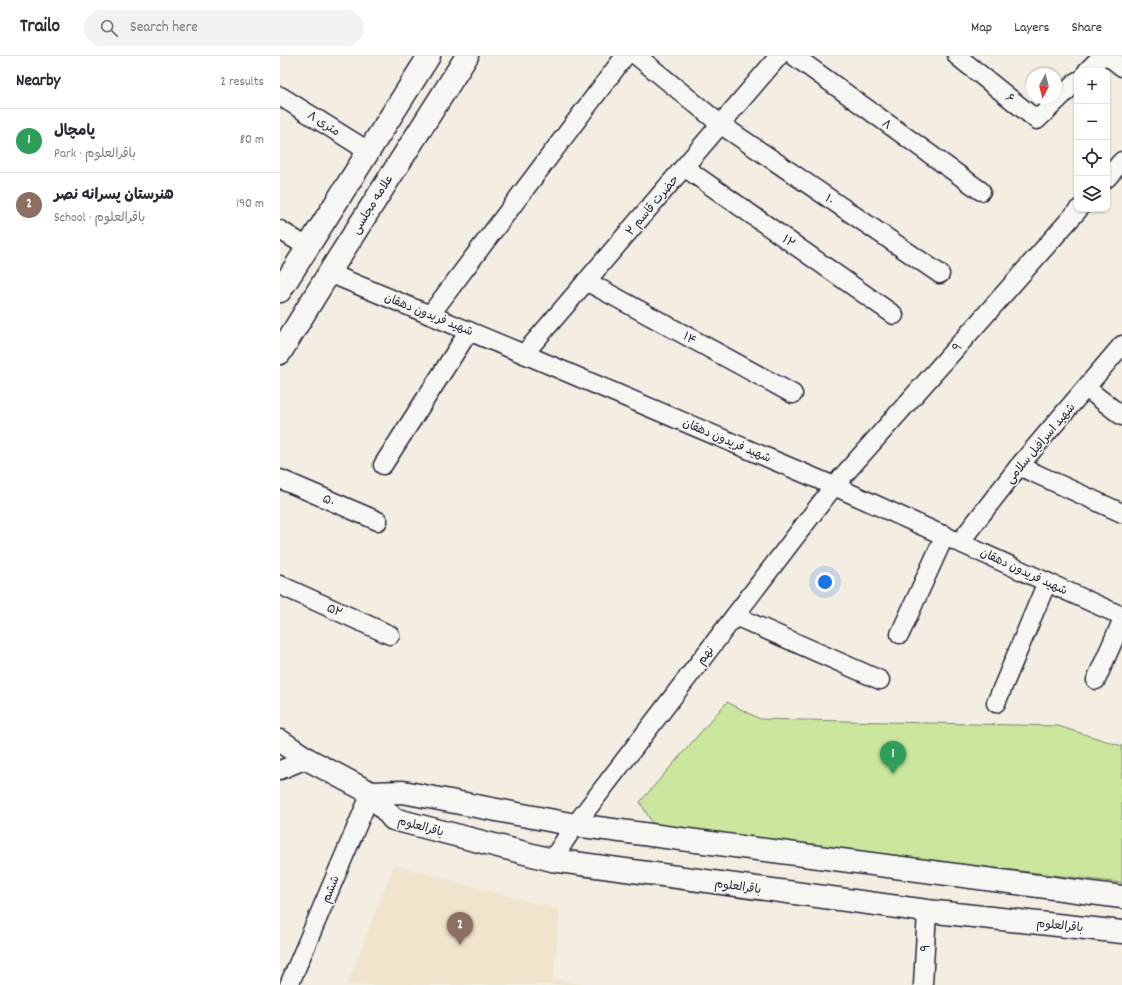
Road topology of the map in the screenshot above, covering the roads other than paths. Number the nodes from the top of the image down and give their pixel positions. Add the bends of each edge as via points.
1 (429, 56) edge
2 (467, 56) edge
3 (625, 56) edge
4 (637, 56) edge
5 (778, 56) edge
6 (794, 56) edge
7 (957, 56) edge
8 (1102, 56) edge
9 (1108, 56) edge
10 (1122, 66) edge
11 (1090, 68) edge
12 (1074, 84) edge
13 (280, 96) edge
14 (720, 124) junction
15 (368, 151) junction
16 (1122, 161) edge
17 (684, 167) junction
18 (1109, 176) edge
19 (981, 191) dead end
20 (1076, 212) edge
21 (280, 230) edge
22 (307, 247) junction
23 (328, 273) junction
24 (940, 274) dead end
25 (586, 281) junction
26 (280, 291) edge
27 (430, 315) junction
28 (894, 315) dead end
29 (469, 331) junction
30 (1122, 345) edge
31 (280, 353) edge
32 (524, 354) junction
33 (1086, 388) junction
34 (793, 394) dead end
35 (1122, 416) edge
36 (383, 465) dead end
37 (1019, 466) junction
38 (280, 479) edge
39 (834, 486) junction
40 (1122, 513) edge
41 (378, 522) dead end
42 (952, 539) junction
43 (1047, 582) junction
44 (280, 585) edge
45 (734, 616) junction
46 (1122, 616) edge
47 (1122, 621) edge
48 (390, 634) dead end
49 (900, 634) dead end
50 (880, 680) dead end
51 (1096, 680) dead end
52 (996, 703) dead end
53 (280, 741) edge
54 (307, 759) junction
55 (280, 770) edge
56 (371, 793) junction
57 (575, 825) junction
58 (552, 860) junction
59 (1122, 897) edge
60 (927, 911) junction
61 (1122, 932) edge
62 (289, 985) edge
63 (923, 985) edge

1 - 15 main road
2 - 23 main road, علامه مجلسی
3 - 27 street
4 - 14 street, ۱۰
5 - 14 street, ۲ حضرت قاسم
6 - 19 street, ۸
7 - 12 street, ۶ via 1037,120
8 - 11 street
9 - 10 street
13 - 15 street, ۸ متری
14 - 17 street, ۲ حضرت قاسم
14 - 24 street, ۱۰
15 - 22 main road
16 - 18 street
17 - 25 street, ۲ حضرت قاسم
17 - 28 street, ۱۲
20 - 39 street, ۹
21 - 22 street
22 - 26 main road
23 - 27 street, شهید فریدون دهقان
23 - 31 main road, علامه مجلسی
25 - 32 street, ۲ حضرت قاسم
25 - 34 street, ۱۴
27 - 29 street, شهید فریدون دهقان
29 - 32 street, شهید فریدون دهقان
29 - 36 street
30 - 33 street, شهید اسرافیل سلامی
32 - 39 street, شهید فریدون دهقان
33 - 35 street
33 - 37 street, شهید اسرافیل سلامی
37 - 40 street
37 - 42 street, شهید اسرافیل سلامی
38 - 41 street, ۵۰
39 - 42 street, شهید فریدون دهقان
39 - 45 street, نهم
42 - 43 street, شهید فریدون دهقان
42 - 49 street, شهید اسرافیل سلامی
43 - 46 street, شهید فریدون دهقان
43 - 52 street
44 - 48 street, ۵۲
45 - 50 street
45 - 57 street, نهم
47 - 51 street
53 - 54 main road, باقرالعلوم
54 - 55 street
54 - 56 main road, باقرالعلوم
56 - 57 main road, باقرالعلوم via 403,792
56 - 58 main road, باقرالعلوم via 393,819
56 - 62 street, ششم
57 - 58 street, نهم
57 - 59 main road, باقرالعلوم
58 - 60 main road, باقرالعلوم
60 - 61 main road, باقرالعلوم
60 - 63 street, ۹

